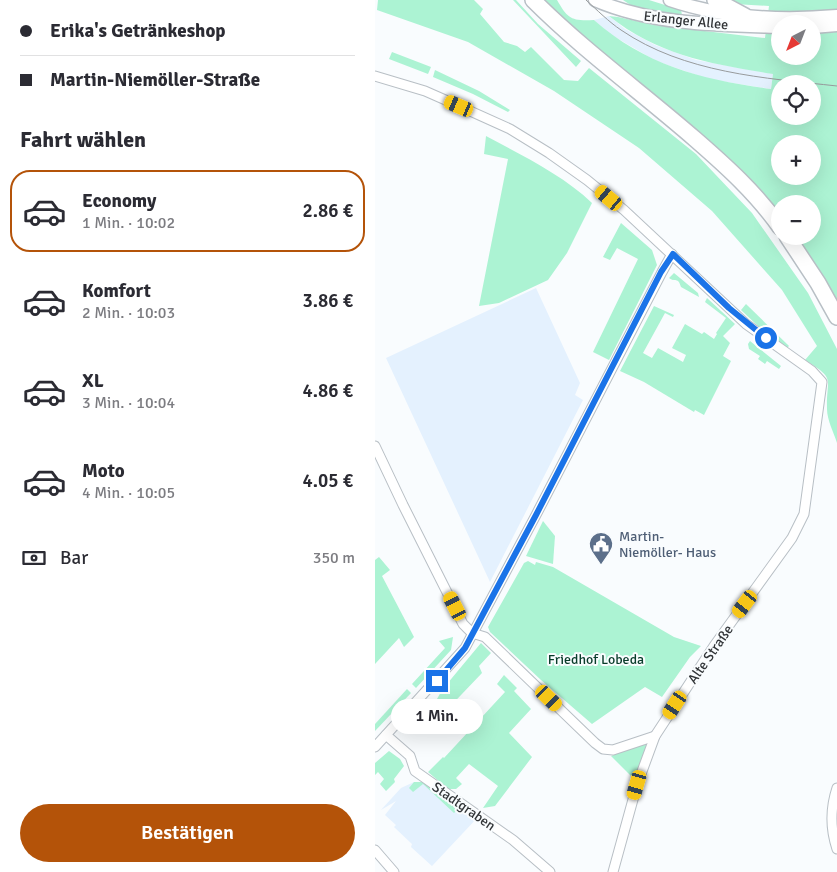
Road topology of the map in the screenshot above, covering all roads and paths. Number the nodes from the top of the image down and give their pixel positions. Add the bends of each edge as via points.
1 (533, 0) edge
2 (595, 0) edge
3 (670, 0) edge
4 (715, 0) edge
5 (616, 4) edge
6 (745, 16) junction
7 (837, 16) edge
8 (767, 22) junction
9 (771, 24) edge
10 (837, 25) edge
11 (821, 26) edge
12 (375, 76) edge
13 (771, 215) edge
14 (793, 245) edge
15 (673, 254) junction
16 (837, 317) edge
17 (375, 446) edge
18 (473, 633) junction
19 (386, 735) junction
20 (655, 736) junction
21 (375, 747) edge
22 (837, 788) edge
23 (837, 849) edge
24 (375, 850) edge
25 (394, 872) edge
26 (550, 872) edge
27 (613, 872) edge

1 - 13 main road via 730,169
2 - 5 main road, Erlanger Allee
3 - 6 main road, Erlanger Allee
4 - 6 main road
5 - 8 main road, Erlanger Allee via 674,21
6 - 8 main road, Erlanger Allee
7 - 8 main road, Erlanger Allee
8 - 9 main road, Erlanger Allee
10 - 11 main road
12 - 15 street via 425,91 541,148 587,180
14 - 16 main road
15 - 18 street
15 - 20 street, Alte Straße via 746,324 812,371 822,382 804,514 792,538 714,646
17 - 18 street via 463,624
18 - 19 street via 465,648
18 - 20 street via 485,637 603,749 613,750
19 - 21 street
19 - 26 street, Stadtgraben via 410,756 415,771 513,840
20 - 27 street, Alte Straße via 637,785
22 - 23 street via 831,831
24 - 25 street

